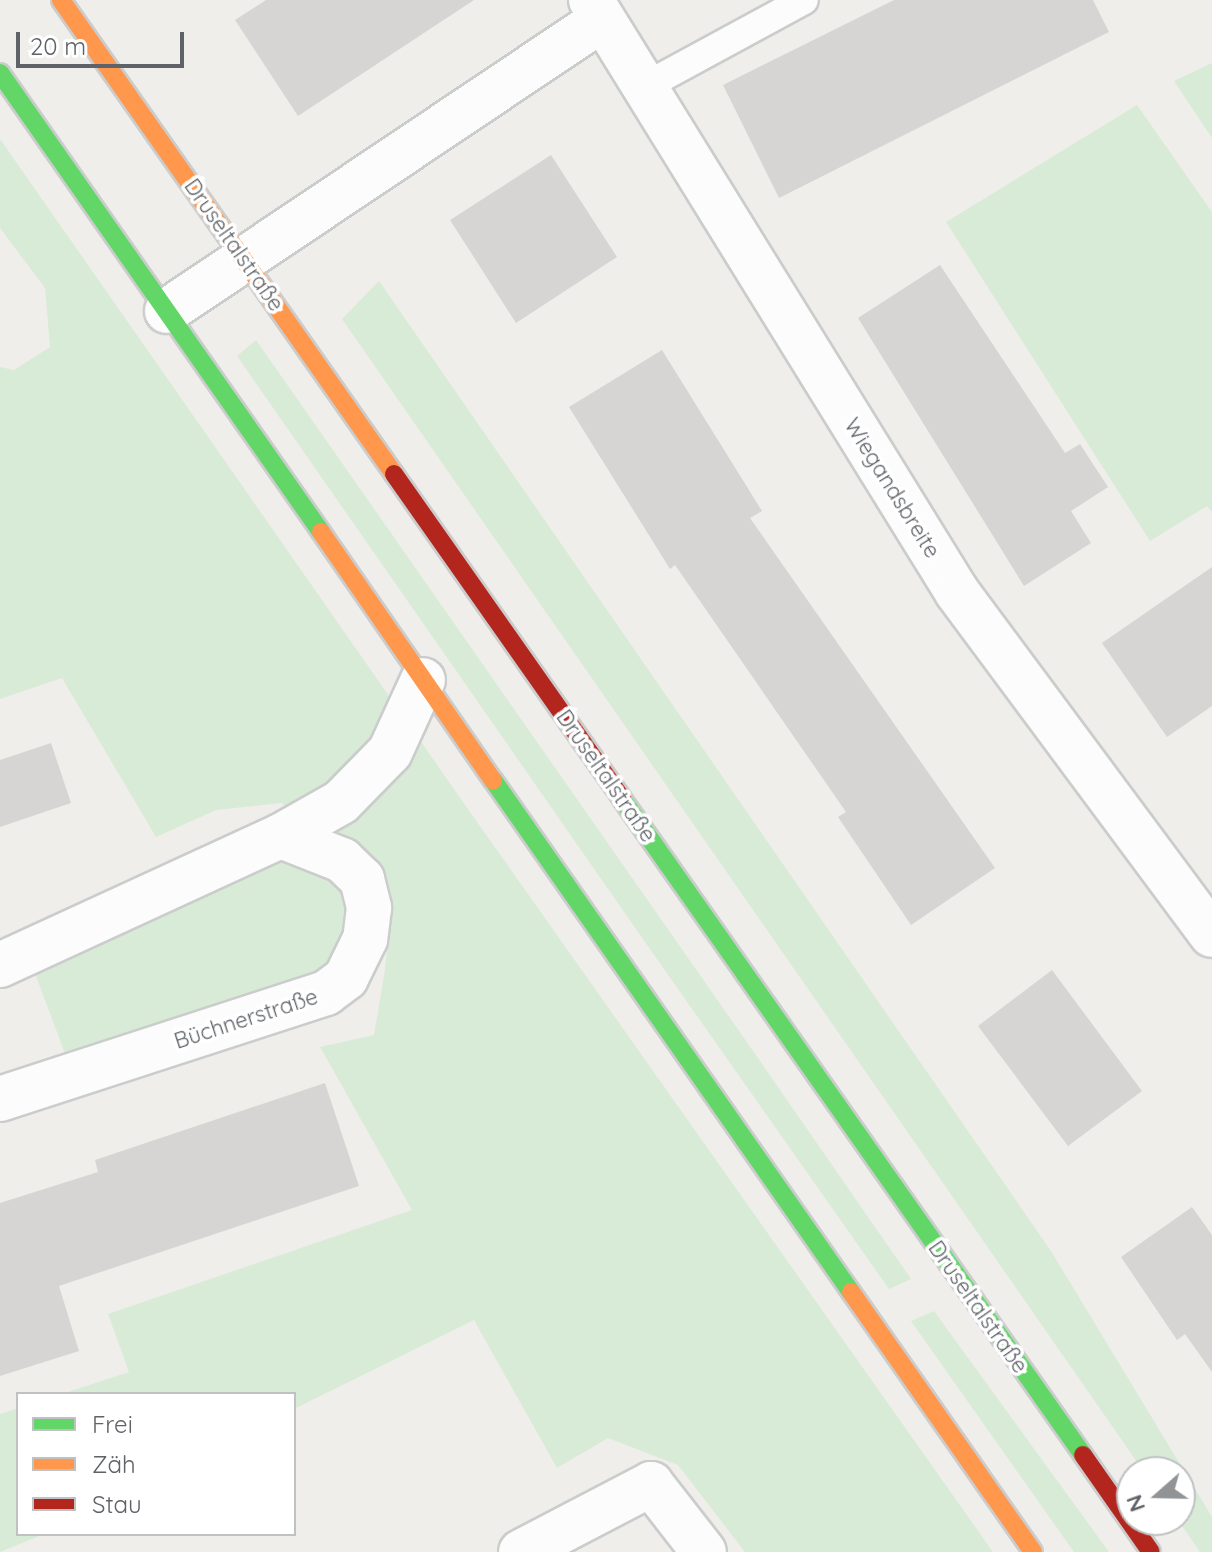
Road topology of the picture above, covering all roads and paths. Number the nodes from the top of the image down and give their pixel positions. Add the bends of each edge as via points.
1 (61, 0) edge
2 (804, 0) edge
3 (596, 10) edge
4 (0, 73) edge
5 (642, 88) junction
6 (245, 260) junction
7 (167, 311) junction
8 (423, 680) junction
9 (281, 836) junction
10 (1212, 935) edge
11 (0, 965) edge
12 (0, 1099) edge
13 (521, 1552) edge
14 (704, 1552) edge
15 (1033, 1552) edge
16 (1151, 1552) edge

1 - 6 main road, Druseltalstraße
2 - 5 lane
3 - 5 street, Wiegandsbreite
3 - 6 street, Wiegandsbreite
4 - 7 main road
5 - 10 street, Wiegandsbreite via 957,592
6 - 7 street, Wiegandsbreite
6 - 16 main road, Druseltalstraße
7 - 8 main road
8 - 9 street via 390,752 341,802
8 - 15 main road
9 - 11 street
9 - 12 street, Büchnerstraße via 342,860 362,879 369,908 365,939 346,978 326,993
13 - 14 street via 651,1484

